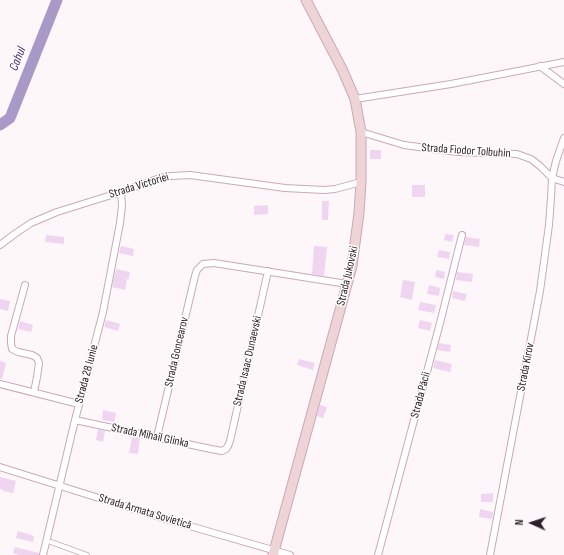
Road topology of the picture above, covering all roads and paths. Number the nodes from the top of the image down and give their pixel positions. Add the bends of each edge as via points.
1 (306, 0) edge
2 (564, 62) edge
3 (540, 66) junction
4 (564, 84) edge
5 (355, 99) junction
6 (361, 132) junction
7 (564, 138) edge
8 (552, 178) junction
9 (361, 182) junction
10 (564, 182) edge
11 (121, 192) junction
12 (462, 235) dead end
13 (0, 245) edge
14 (268, 271) junction
15 (347, 284) junction
16 (25, 285) dead end
17 (0, 384) edge
18 (34, 392) junction
19 (79, 404) junction
20 (75, 420) junction
21 (158, 437) junction
22 (226, 449) joint
23 (0, 468) edge
24 (59, 486) junction
25 (51, 542) dead end
26 (273, 553) edge
27 (43, 555) edge
28 (87, 555) edge
29 (290, 555) edge
30 (378, 555) edge
31 (490, 555) edge

1 - 5 main road, Strada Jukovski
2 - 3 street
3 - 4 street
3 - 5 street via 451,84
5 - 6 main road, Strada Jukovski
6 - 8 street, Strada Fiodor Tolbuhin via 418,147 516,154 531,159
6 - 9 main road, Strada Jukovski
7 - 8 street, Strada Kirov
8 - 10 street, Strada Fiodor Tolbuhin
8 - 31 street, Strada Kirov via 540,291
9 - 11 street, Strada Victoriei via 324,190 285,188 180,175 160,178
9 - 15 main road, Strada Jukovski via 355,246
11 - 13 street, Strada Victoriei via 40,219
11 - 19 street, Strada 28 Iunie via 120,223 103,312
12 - 30 street, Strada Păcii
14 - 15 street
14 - 21 street, Strada Goncearov via 214,263 203,264 200,267 195,276
14 - 22 street, Strada Isaac Dunaevski via 230,441
15 - 26 main road, Strada Jukovski
16 - 18 street via 11,343 12,349 37,358 39,363
17 - 18 street
18 - 19 street
19 - 20 street, Strada 28 Iunie
20 - 21 street, Strada Mihail Glinka
20 - 24 street, Strada 28 Iunie
21 - 22 street, Strada Mihail Glinka via 218,451
23 - 24 street, Strada Armata Sovietică
24 - 26 street, Strada Armata Sovietică
24 - 27 street, Strada 28 Iunie
25 - 28 street
26 - 29 street, Strada Armata Sovietică

